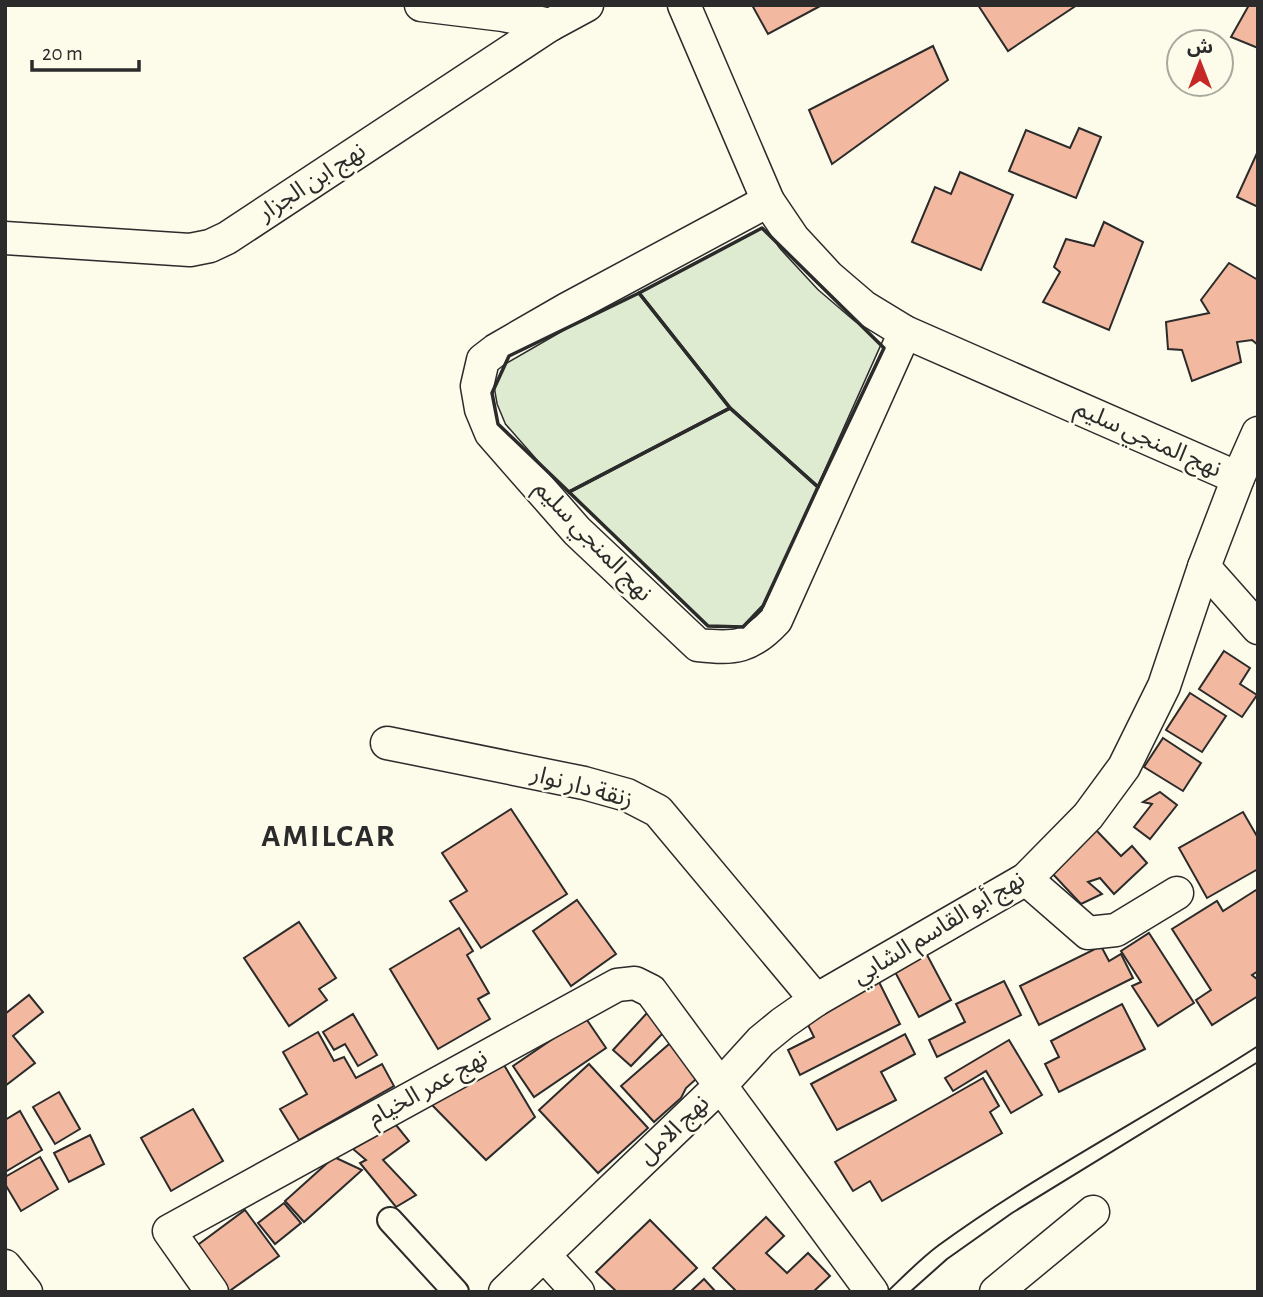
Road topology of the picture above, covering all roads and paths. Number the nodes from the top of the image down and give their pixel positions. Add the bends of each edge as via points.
1 (421, 5) edge
2 (587, 5) edge
3 (684, 5) edge
4 (500, 10) edge
5 (550, 25) junction
6 (768, 201) junction
7 (5, 238) edge
8 (905, 332) junction
9 (1258, 433) edge
10 (1238, 478) junction
11 (1204, 567) junction
12 (1258, 628) edge
13 (387, 744) dead end
14 (1026, 879) junction
15 (1177, 893) dead end
16 (816, 1000) junction
17 (720, 1086) junction
18 (1093, 1212) dead end
19 (390, 1220) dead end
20 (544, 1255) junction
21 (5, 1266) edge
22 (26, 1292) edge
23 (212, 1292) edge
24 (456, 1292) edge
25 (505, 1292) edge
26 (578, 1292) edge
27 (872, 1292) edge
28 (996, 1292) edge

1 - 4 street
2 - 5 street, نهج ابن الجزار
3 - 6 street, نهج المنجي سليم
4 - 5 street
5 - 7 street, نهج ابن الجزار via 210,246 190,250
6 - 8 street, نهج المنجي سليم via 793,238 829,277 864,307
6 - 8 street, نهج المنجي سليم via 496,350 483,360 477,386 491,433 577,531 698,645 747,644 776,620
8 - 10 street, نهج المنجي سليم
9 - 10 street, نهج أبو القاسم الشابي
10 - 11 street, نهج أبو القاسم الشابي
11 - 12 street
11 - 14 street, نهج أبو القاسم الشابي via 1164,686 1124,767 1088,816
13 - 16 street, زنقة دار نوار via 584,783 627,795 658,811
14 - 15 street via 1088,933 1116,930
14 - 16 street, نهج أبو القاسم الشابي
16 - 17 street, نهج أبو القاسم الشابي via 761,1041
17 - 20 street, نهج الامل
17 - 23 street, نهج عمر الخيام via 651,991 635,983 617,985 169,1231
17 - 27 street, نهج الامل
18 - 28 street
19 - 24 street
20 - 25 street, نهج الامل
20 - 26 street
21 - 22 street

